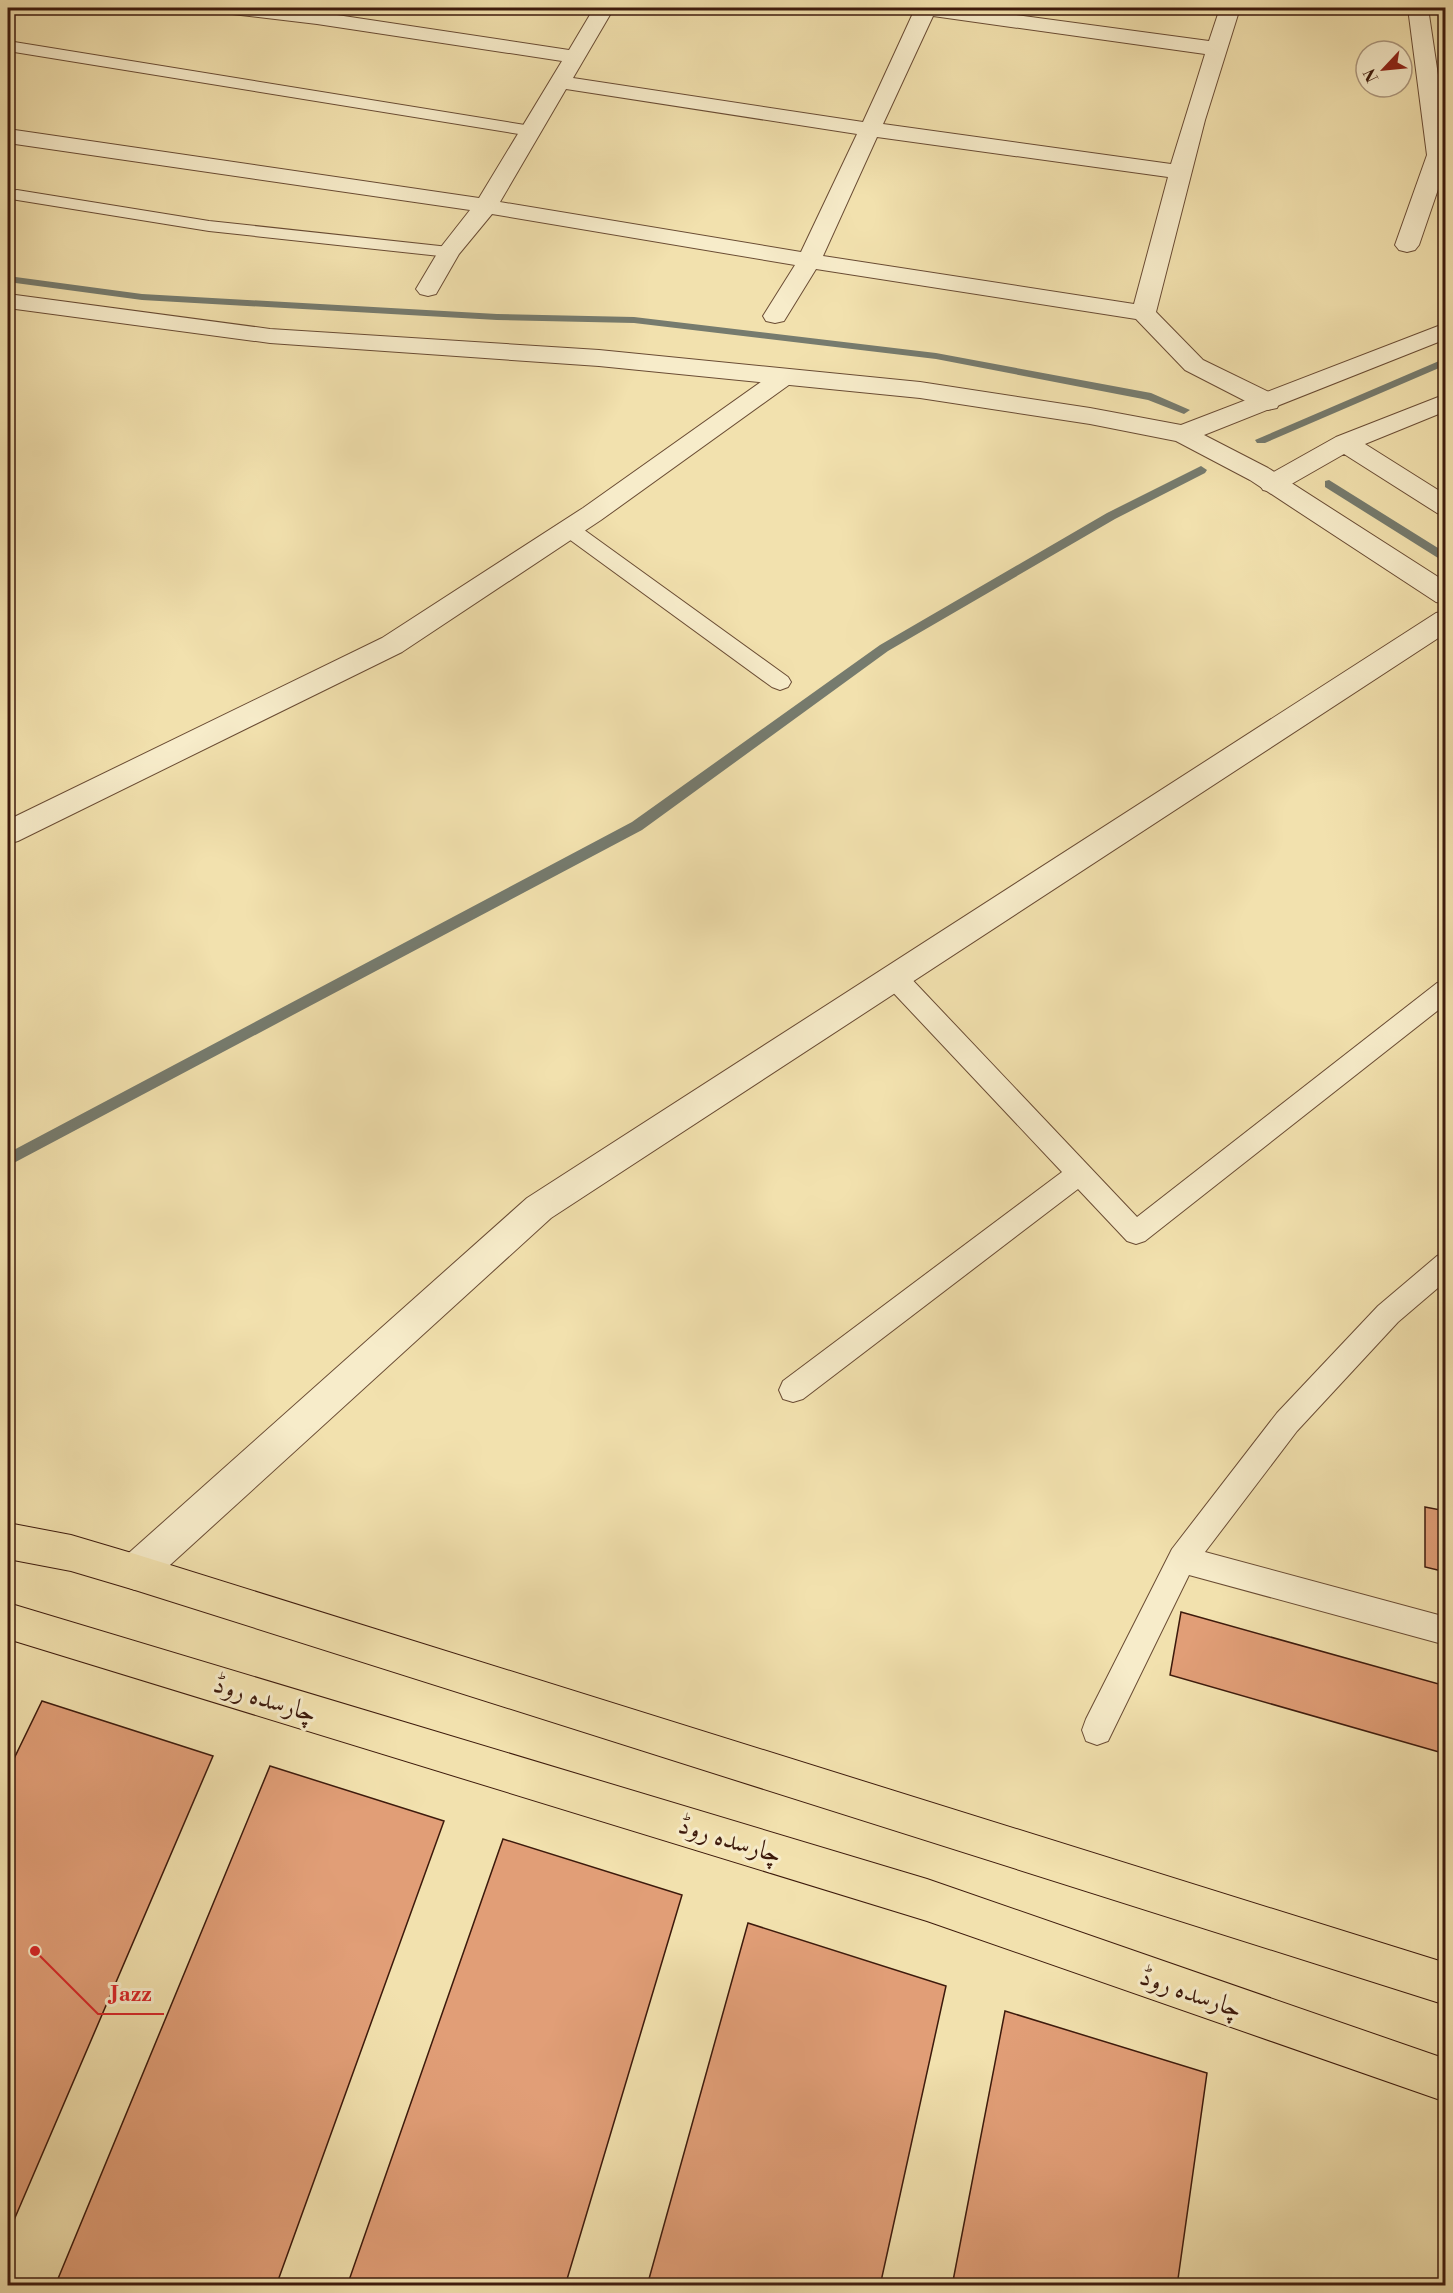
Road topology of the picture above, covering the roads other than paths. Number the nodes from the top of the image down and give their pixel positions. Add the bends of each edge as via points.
1 (232, 8) edge
2 (604, 8) edge
3 (925, 8) edge
4 (1230, 8) edge
5 (1418, 8) edge
6 (322, 13) edge
7 (8, 46) edge
8 (1217, 49) junction
9 (575, 57) junction
10 (560, 82) junction
11 (868, 129) junction
12 (531, 131) junction
13 (8, 136) edge
14 (1180, 172) junction
15 (17, 195) dead end
16 (486, 206) junction
17 (1407, 245) dead end
18 (449, 252) junction
19 (809, 261) junction
20 (428, 289) dead end
21 (8, 301) edge
22 (1144, 313) junction
23 (776, 316) dead end
24 (1446, 330) edge
25 (784, 377) junction
26 (1268, 402) junction
27 (1446, 402) edge
28 (1183, 434) junction
29 (1345, 443) junction
30 (1272, 484) junction
31 (1446, 507) edge
32 (569, 529) junction
33 (1446, 595) edge
34 (1446, 620) edge
35 (780, 682) dead end
36 (8, 833) edge
37 (895, 978) junction
38 (1446, 990) edge
39 (1079, 1173) junction
40 (1446, 1264) edge
41 (793, 1390) dead end
42 (8, 1541) edge
43 (1182, 1558) junction
44 (135, 1572) junction
45 (8, 1621) edge
46 (1446, 1631) edge
47 (1097, 1730) dead end
48 (1446, 1984) edge
49 (1446, 2081) edge

1 - 6 street
2 - 9 street
3 - 8 street
3 - 11 street
4 - 8 street
5 - 17 street via 1438,155
6 - 9 street
7 - 12 lane
8 - 14 street
9 - 10 street
10 - 11 street
10 - 12 street
11 - 14 street
11 - 19 street
12 - 16 street
13 - 16 street
14 - 22 street
15 - 18 lane via 209,226
16 - 18 street
16 - 19 street
18 - 20 street
19 - 22 street
19 - 23 street
21 - 25 street via 270,336 599,358
22 - 26 street via 1194,364
24 - 26 street
25 - 28 street via 920,390
25 - 32 street
26 - 28 street
27 - 29 street
28 - 30 street
29 - 30 street
29 - 31 street
30 - 33 street
32 - 35 lane
32 - 36 street via 392,645
34 - 37 street
37 - 39 lane
37 - 44 street via 539,1208
38 - 39 lane via 1136,1233
39 - 41 lane
40 - 43 lane via 1388,1314 1287,1422
42 - 44 main road via 71,1553
43 - 46 lane
43 - 47 lane
44 - 48 main road
45 - 49 main road, چارسدہ روڈ via 927,1900

